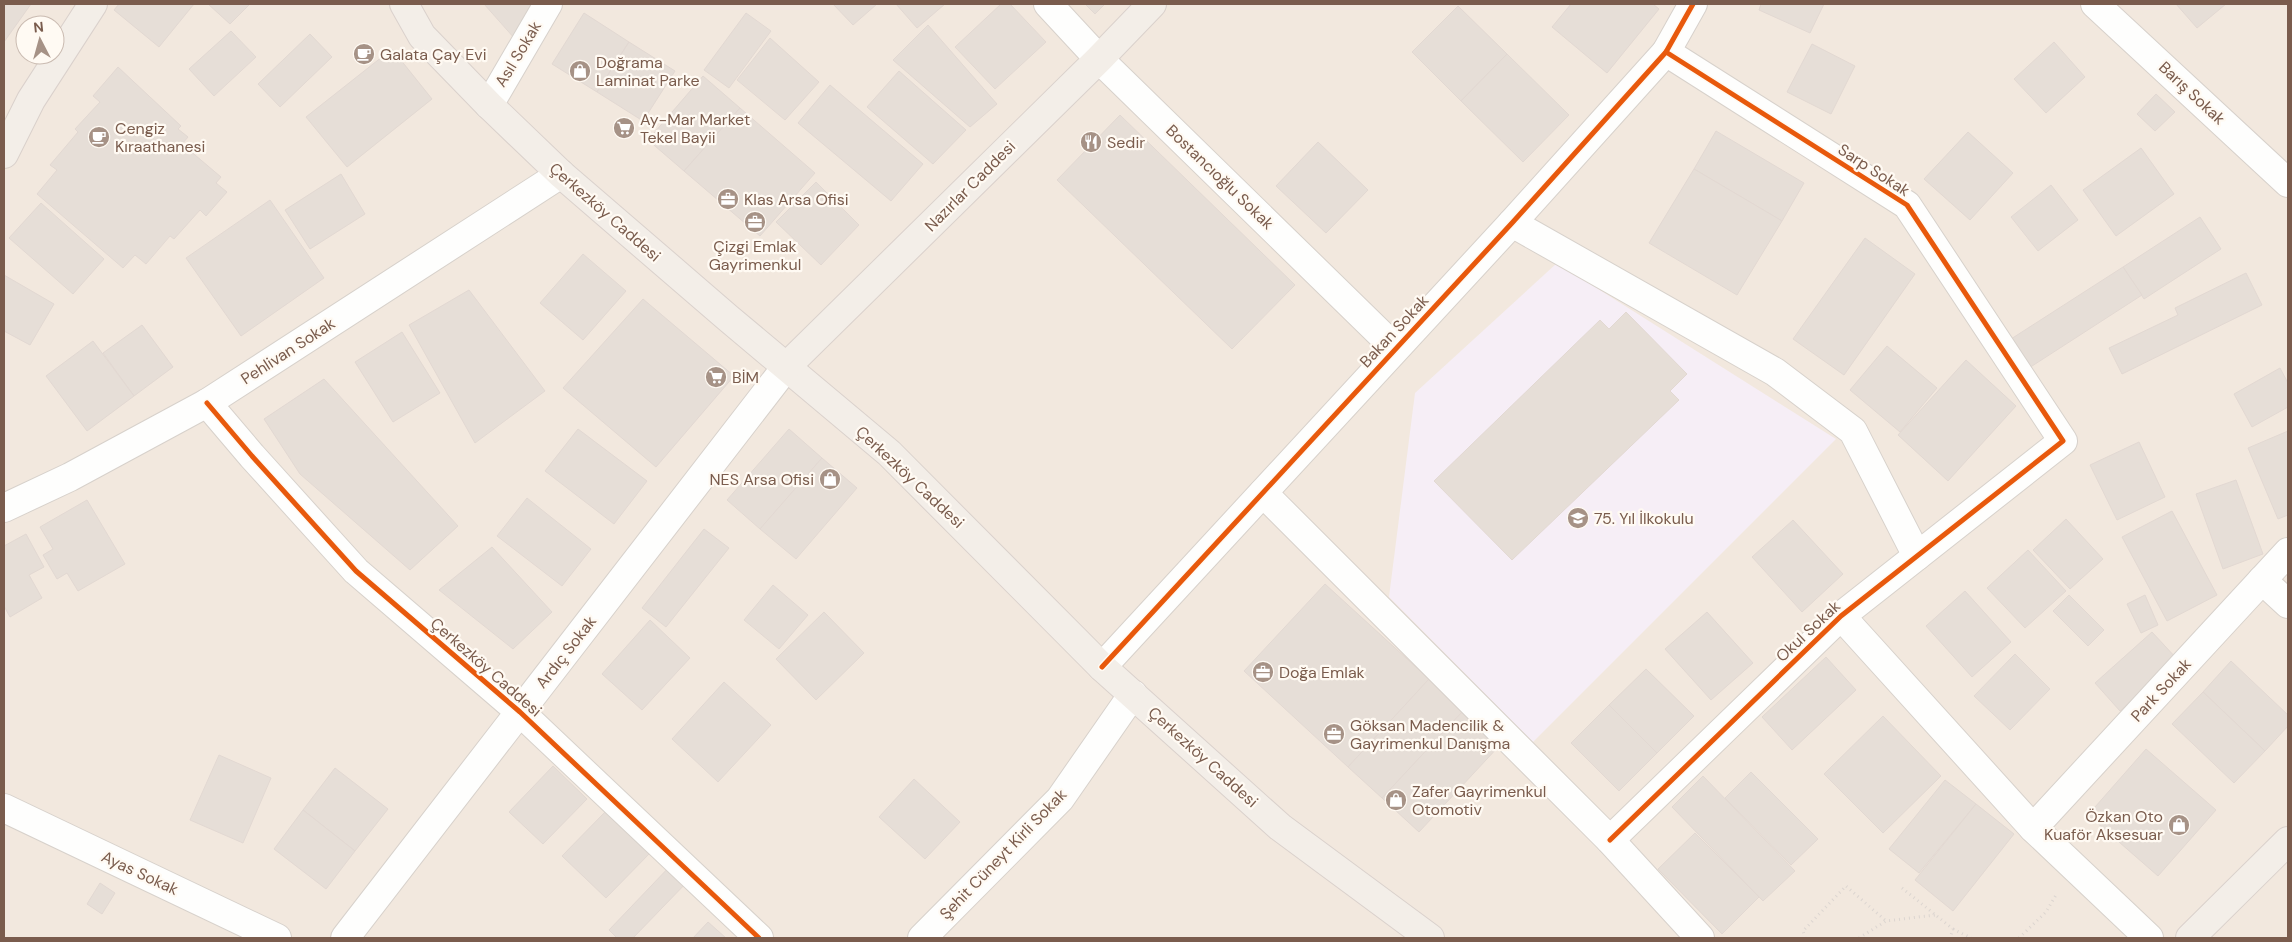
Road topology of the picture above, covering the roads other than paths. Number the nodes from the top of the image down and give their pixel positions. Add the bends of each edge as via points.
1 (404, 4) edge
2 (548, 4) edge
3 (1048, 4) edge
4 (1152, 4) edge
5 (1693, 4) edge
6 (2095, 4) edge
7 (84, 8) edge
8 (1666, 52) junction
9 (1099, 58) junction
10 (488, 105) junction
11 (4, 154) edge
12 (561, 174) junction
13 (2288, 183) edge
14 (1512, 223) junction
15 (1395, 348) junction
16 (787, 366) junction
17 (207, 403) junction
18 (2063, 440) joint
19 (1263, 493) junction
20 (4, 508) edge
21 (2288, 552) edge
22 (1917, 556) junction
23 (2262, 580) junction
24 (2288, 604) edge
25 (1841, 616) junction
26 (1102, 667) junction
27 (1133, 694) junction
28 (520, 712) junction
29 (4, 808) edge
30 (2033, 828) junction
31 (1610, 840) junction
32 (2288, 841) edge
33 (277, 938) edge
34 (345, 938) edge
35 (759, 938) edge
36 (922, 938) edge
37 (1430, 938) edge
38 (1700, 938) edge
39 (2149, 938) edge
40 (2190, 938) edge

1 - 10 main road, Çerkezköy Caddesi via 422,36
2 - 10 street, Asıl Sokak
3 - 9 street, Bostancıoğlu Sokak
4 - 9 main road, Nazırlar Caddesi
5 - 8 street, Bakan Sokak
6 - 13 street, Barış Sokak
7 - 11 main road
8 - 14 street, Bakan Sokak
8 - 18 street, Sarp Sokak via 1907,205
9 - 15 street, Bostancıoğlu Sokak
9 - 16 main road, Nazırlar Caddesi
10 - 12 main road, Çerkezköy Caddesi
12 - 16 main road, Çerkezköy Caddesi
12 - 17 street, Pehlivan Sokak
14 - 15 street, Bakan Sokak
14 - 22 street via 1775,372 1853,431
15 - 19 street, Bakan Sokak
16 - 26 main road, Çerkezköy Caddesi via 889,453
16 - 28 street, Ardıç Sokak
17 - 20 street, Pehlivan Sokak via 70,477
17 - 28 street, Çerkezköy Caddesi via 356,571
18 - 22 street, Okul Sokak
19 - 26 street, Bakan Sokak
19 - 31 street
21 - 23 street, Park Sokak
22 - 25 street, Okul Sokak
23 - 24 street
23 - 30 street, Park Sokak
25 - 30 street
25 - 31 street, Okul Sokak
26 - 27 main road, Çerkezköy Caddesi
27 - 36 street, Şehit Cüneyt Kirli Sokak via 1060,799
27 - 37 main road, Çerkezköy Caddesi via 1280,827
28 - 34 street, Ardıç Sokak
28 - 35 street, Çerkezköy Caddesi
29 - 33 street, Ayas Sokak
30 - 39 street
31 - 38 street
32 - 40 main road

